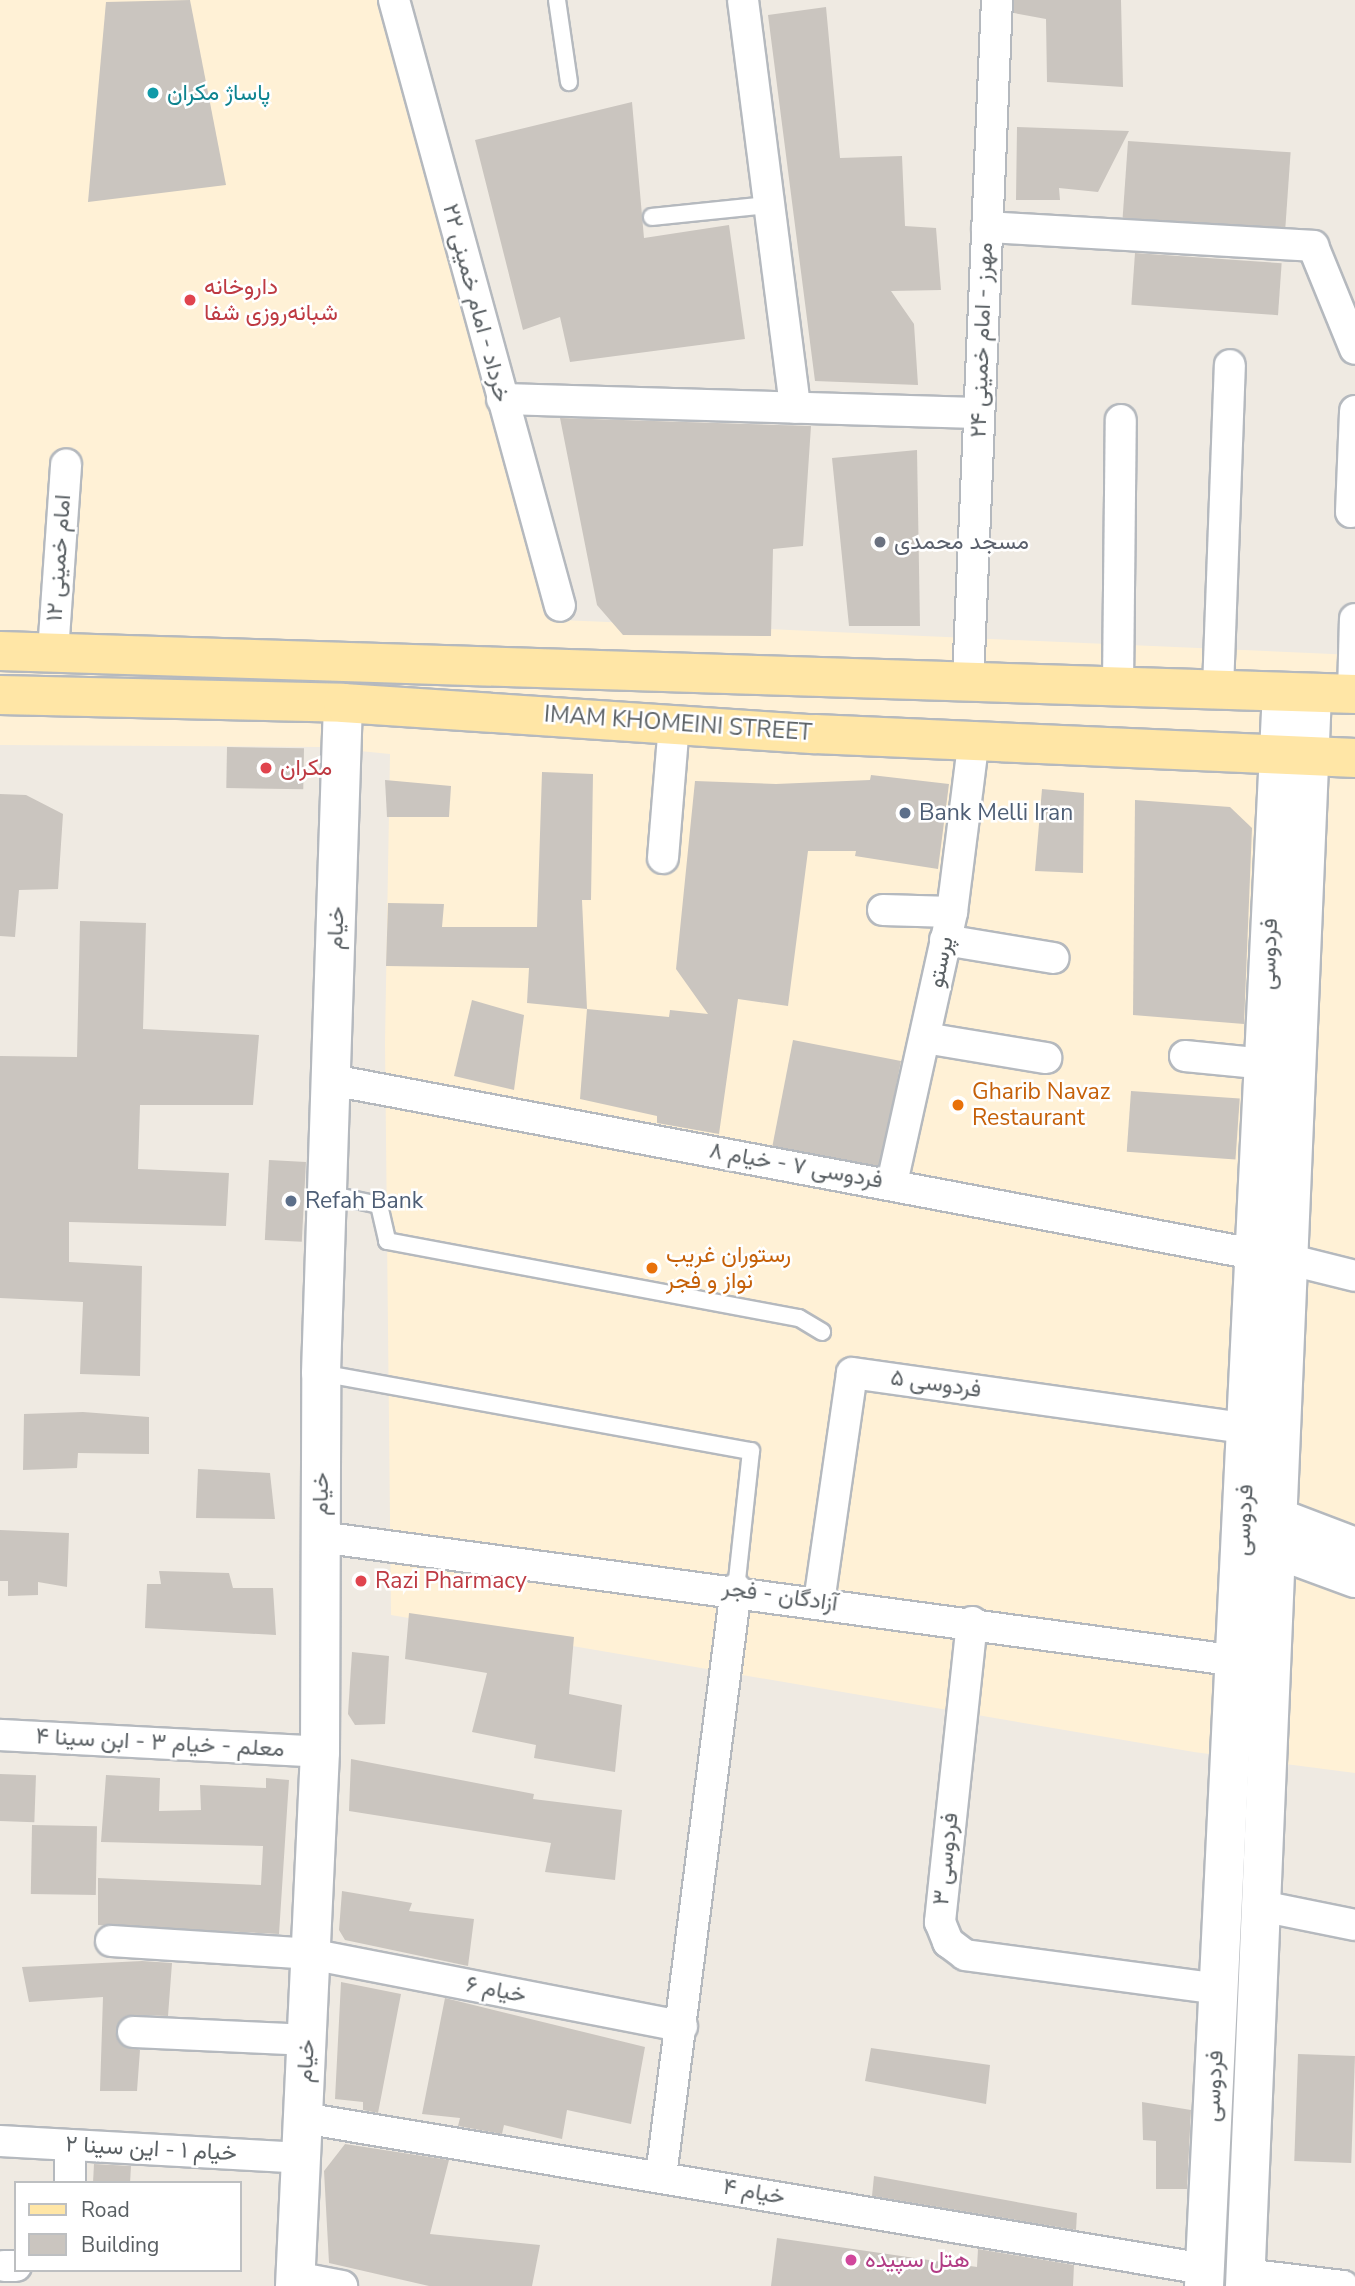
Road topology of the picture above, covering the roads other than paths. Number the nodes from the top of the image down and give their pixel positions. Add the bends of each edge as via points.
1 (394, 0) edge
2 (557, 0) edge
3 (743, 0) edge
4 (997, 0) edge
5 (569, 82) dead end
6 (769, 205) junction
7 (652, 218) dead end
8 (987, 228) junction
9 (1355, 349) edge
10 (1230, 365) dead end
11 (502, 399) junction
12 (794, 408) junction
13 (1355, 411) edge
14 (979, 413) junction
15 (1121, 420) dead end
16 (66, 464) dead end
17 (1351, 512) dead end
18 (560, 606) dead end
19 (1355, 619) edge
20 (0, 651) edge
21 (53, 652) junction
22 (968, 680) junction
23 (1118, 685) junction
24 (1218, 689) junction
25 (1297, 692) junction
26 (1354, 694) edge
27 (0, 695) edge
28 (343, 702) junction
29 (674, 723) junction
30 (974, 737) junction
31 (1294, 755) junction
32 (1355, 758) edge
33 (663, 858) dead end
34 (883, 910) dead end
35 (949, 926) junction
36 (1054, 958) dead end
37 (925, 1038) junction
38 (1185, 1056) dead end
39 (1046, 1058) dead end
40 (1265, 1064) junction
41 (332, 1080) junction
42 (892, 1183) junction
43 (328, 1194) junction
44 (1273, 1257) junction
45 (1355, 1276) edge
46 (822, 1332) dead end
47 (321, 1373) junction
48 (1248, 1429) junction
49 (1276, 1533) junction
50 (320, 1537) junction
51 (1355, 1547) edge
52 (1355, 1578) edge
53 (736, 1589) junction
54 (819, 1602) junction
55 (972, 1622) junction
56 (1238, 1661) junction
57 (0, 1734) edge
58 (320, 1752) junction
59 (1261, 1906) junction
60 (1355, 1925) edge
61 (111, 1941) dead end
62 (310, 1954) junction
63 (1219, 1989) junction
64 (682, 2026) junction
65 (133, 2032) dead end
66 (306, 2040) junction
67 (303, 2118) junction
68 (0, 2140) edge
69 (70, 2145) junction
70 (302, 2158) junction
71 (661, 2176) junction
72 (70, 2181) edge
73 (1204, 2278) edge
74 (1245, 2280) edge
75 (295, 2281) edge
76 (342, 2286) edge
77 (1343, 2286) edge

1 - 11 street, خرداد - امام خمینی ۲۲
2 - 5 lane
3 - 6 street
4 - 8 street, مهرز - امام خمینی ۲۴
6 - 7 lane
6 - 12 street
8 - 9 street via 1313,246
8 - 14 street, مهرز - امام خمینی ۲۴
10 - 24 street
11 - 12 street
11 - 18 street, خرداد - امام خمینی ۲۲
12 - 14 street
13 - 17 street
14 - 22 street, مهرز - امام خمینی ۲۴
15 - 23 street
16 - 21 street, امام خمینی ۱۲
19 - 26 street
20 - 21 main road
21 - 22 main road
22 - 23 main road
23 - 24 main road
24 - 25 main road
25 - 26 main road
25 - 31 street
27 - 28 main road, IMAM KHOMEINI STREET
28 - 29 main road, IMAM KHOMEINI STREET
28 - 41 street, خیام
29 - 30 main road, IMAM KHOMEINI STREET
29 - 33 street
30 - 31 main road, IMAM KHOMEINI STREET
30 - 35 street, پرستو
31 - 32 main road, IMAM KHOMEINI STREET
31 - 40 street, فردوسی
31 - 44 street, فردوسی
34 - 35 street
35 - 36 street
35 - 37 street, پرستو
37 - 39 street
37 - 42 street, پرستو
38 - 40 street
40 - 44 street, فردوسی
41 - 42 street, فردوسی ۷ - خیام ۸
41 - 43 street, خیام
42 - 44 street, فردوسی ۷ - خیام ۸
43 - 46 lane via 379,1205 387,1241 785,1315
43 - 47 street, خیام
44 - 45 street, فردوسی ۷ - خیام ۸
44 - 48 street, فردوسی
44 - 49 street, فردوسی
47 - 50 street, خیام
47 - 53 lane via 751,1451
48 - 54 street, فردوسی ۵ via 852,1373
48 - 56 street, فردوسی
49 - 51 street
49 - 52 street
49 - 59 street, فردوسی
50 - 53 street, آزادگان - فجر
50 - 58 street, خیام
53 - 54 street, آزادگان - فجر
53 - 64 street
54 - 55 street, آزادگان - فجر
55 - 56 street, آزادگان - فجر
55 - 63 street, فردوسی ۳ via 940,1922 948,1942 965,1955
56 - 63 street, فردوسی
57 - 58 street, معلم - خیام ۳ - ابن سینا ۴
58 - 62 street, خیام
59 - 60 street
59 - 74 street, فردوسی
61 - 62 street, خیام ۶
62 - 64 street, خیام ۶
62 - 66 street, خیام
63 - 73 street, فردوسی
64 - 71 street
65 - 66 street
66 - 67 street, خیام
67 - 70 street, خیام
67 - 71 street, خیام ۴
68 - 69 street, خیام ۱ - این سینا ۲
69 - 70 street, خیام ۱ - این سینا ۲
69 - 72 street
70 - 75 street, خیام
71 - 73 street, خیام ۴
74 - 77 street
75 - 76 street

